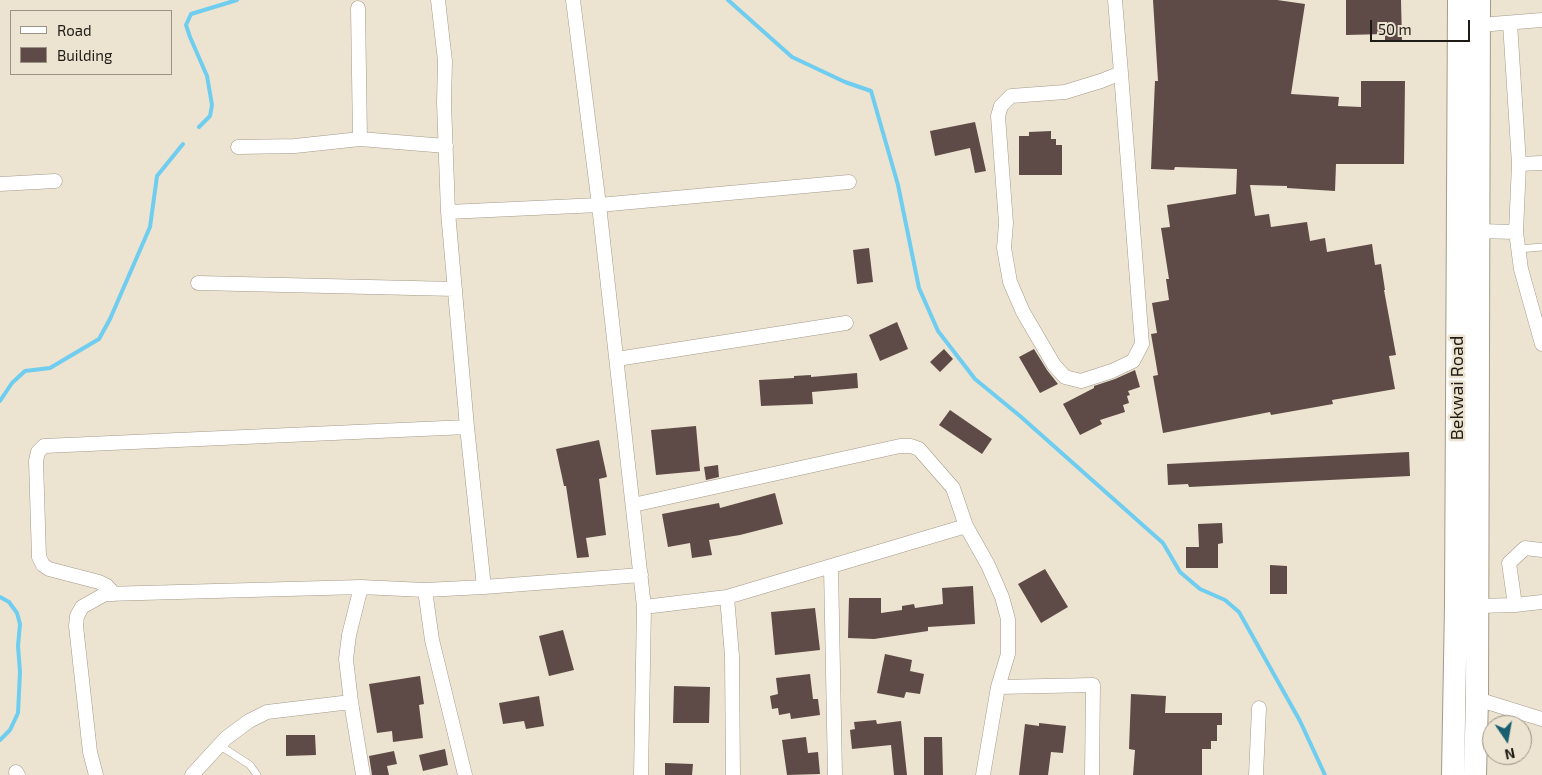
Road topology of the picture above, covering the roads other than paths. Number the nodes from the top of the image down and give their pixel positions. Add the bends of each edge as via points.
1 (438, 0) edge
2 (573, 0) edge
3 (1115, 0) edge
4 (1476, 7) edge
5 (358, 8) dead end
6 (1542, 20) edge
7 (1510, 22) junction
8 (1121, 73) junction
9 (360, 139) junction
10 (446, 146) junction
11 (238, 147) dead end
12 (1542, 163) edge
13 (1519, 164) junction
14 (55, 182) dead end
15 (848, 182) dead end
16 (0, 184) edge
17 (599, 205) junction
18 (448, 212) junction
19 (1477, 231) junction
20 (1516, 232) junction
21 (1542, 247) edge
22 (1519, 249) junction
23 (198, 283) dead end
24 (455, 289) junction
25 (846, 323) dead end
26 (1542, 344) edge
27 (617, 359) junction
28 (466, 427) junction
29 (633, 505) junction
30 (966, 526) junction
31 (1542, 550) edge
32 (830, 567) junction
33 (641, 575) junction
34 (361, 587) junction
35 (484, 587) junction
36 (425, 590) junction
37 (114, 594) junction
38 (727, 597) junction
39 (1542, 602) edge
40 (1515, 605) junction
41 (1477, 606) junction
42 (644, 607) junction
43 (998, 687) junction
44 (1477, 699) junction
45 (351, 702) junction
46 (1258, 708) dead end
47 (1542, 719) edge
48 (219, 745) junction
49 (96, 775) edge
50 (192, 775) edge
51 (257, 775) edge
52 (363, 775) edge
53 (465, 775) edge
54 (641, 775) edge
55 (733, 775) edge
56 (835, 775) edge
57 (983, 775) edge
58 (1092, 775) edge
59 (1256, 775) edge
60 (1453, 775) edge
61 (1475, 775) edge

1 - 10 street via 445,61
2 - 17 street
3 - 8 street
4 - 7 street
4 - 19 highway, Bekwai Road
4 - 60 highway, Bekwai Road
5 - 9 street
6 - 7 street
7 - 13 street
8 - 8 street via 1142,344 1133,362 1081,381 1065,377 1054,365 1023,312 1010,282 1004,248 1006,223 998,116 1001,106 1011,96 1065,92
9 - 10 street
9 - 11 street via 295,146
10 - 18 street
12 - 13 street
13 - 20 street
14 - 16 street
15 - 17 street
17 - 18 street
17 - 27 street
18 - 24 street
19 - 20 street
19 - 41 highway, Bekwai Road
20 - 22 street
21 - 22 lane
22 - 26 street via 1521,268
23 - 24 street
24 - 28 street
25 - 27 street
27 - 29 street
28 - 35 street
28 - 37 street via 44,446 36,461 39,557 49,569 99,582
29 - 30 street via 911,446 927,456 953,488
29 - 33 street
30 - 32 street
30 - 43 street via 988,565 1008,619 1008,654
31 - 40 street via 1525,548 1509,563
32 - 38 street
32 - 56 street
33 - 35 street
33 - 42 street
34 - 36 street
34 - 37 street
34 - 45 street via 346,659
35 - 36 street
36 - 53 street via 432,640
37 - 49 street via 105,594 82,607 76,626 90,752
38 - 42 street
38 - 55 street via 732,656
39 - 40 street
40 - 41 street
41 - 44 highway, Bekwai Road
42 - 54 street
43 - 57 street
43 - 58 street via 1093,685
44 - 47 street
44 - 61 highway, Bekwai Road
45 - 48 street via 267,712 249,721
45 - 52 street
46 - 59 street
48 - 50 street
48 - 51 lane via 250,765

